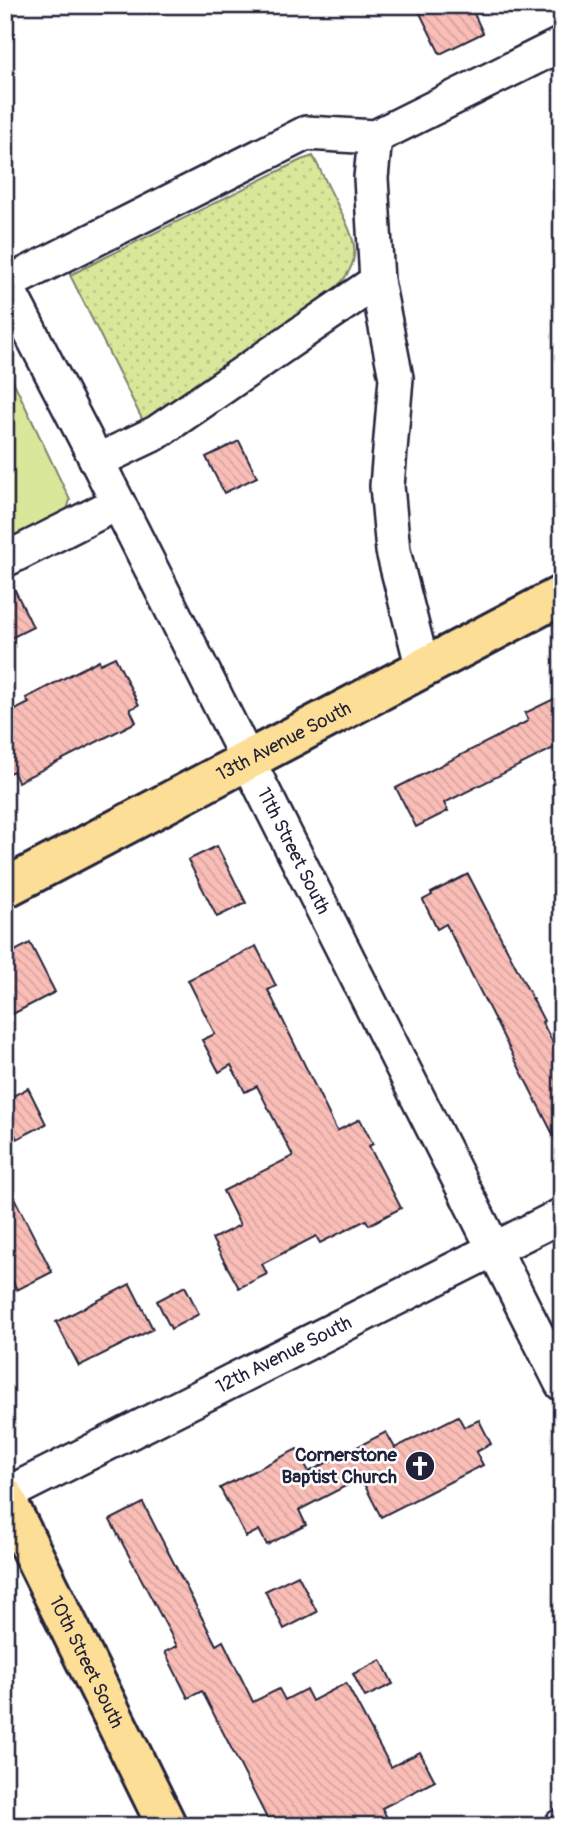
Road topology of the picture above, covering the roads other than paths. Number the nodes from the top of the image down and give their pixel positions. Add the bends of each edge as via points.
1 (562, 44) edge
2 (375, 137) junction
3 (377, 281) junction
4 (6, 283) edge
5 (97, 461) junction
6 (118, 503) junction
7 (5, 560) edge
8 (562, 595) edge
9 (423, 668) junction
10 (247, 762) junction
11 (5, 888) edge
12 (562, 1214) edge
13 (494, 1248) junction
14 (562, 1384) edge
15 (5, 1496) edge
16 (167, 1826) edge

1 - 2 street
2 - 3 street via 371,178
2 - 4 street via 306,133
3 - 5 street via 156,433
3 - 9 street via 396,378 387,486 393,551
4 - 5 street, 11th Street South
5 - 6 street, 11th Street South
6 - 7 street
6 - 10 street, 11th Street South
8 - 9 main road, 13th Avenue South
9 - 10 main road, 13th Avenue South
10 - 11 main road, 13th Avenue South
10 - 13 street, 11th Street South
12 - 13 street, 12th Avenue South
13 - 14 street, 11th Street South
13 - 15 street, 12th Avenue South
15 - 16 main road, 10th Street South

